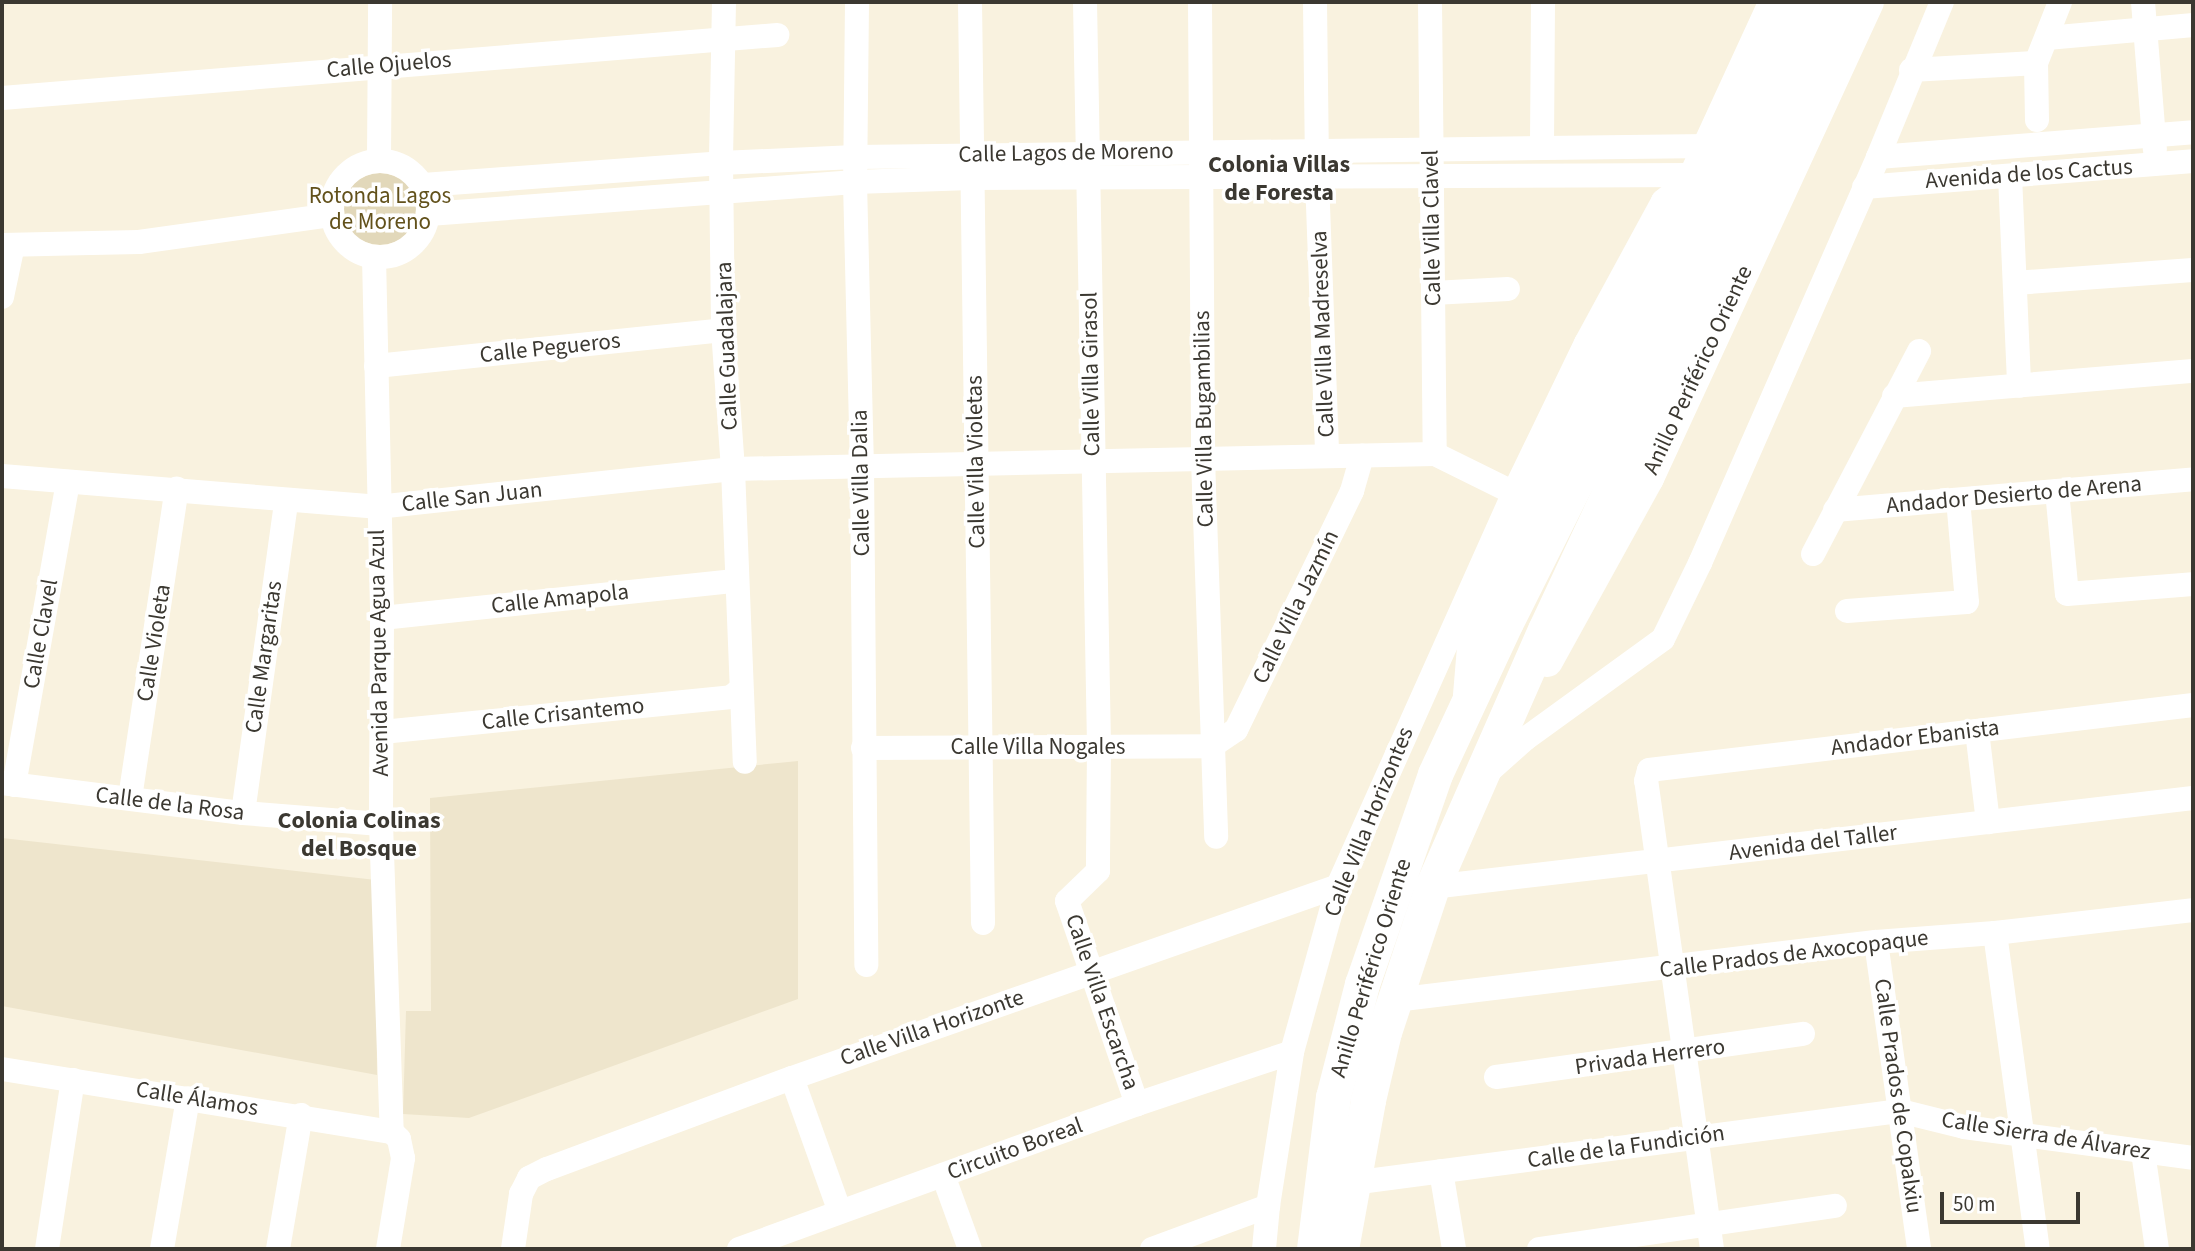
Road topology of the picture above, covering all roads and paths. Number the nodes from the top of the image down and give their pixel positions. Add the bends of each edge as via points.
1 (380, 2) edge
2 (724, 2) edge
3 (857, 2) edge
4 (970, 2) edge
5 (1084, 2) edge
6 (1200, 2) edge
7 (1315, 2) edge
8 (1430, 2) edge
9 (1543, 2) edge
10 (1774, 2) edge
11 (1802, 2) edge
12 (1839, 2) edge
13 (1868, 2) edge
14 (1942, 2) edge
15 (2060, 2) edge
16 (2143, 2) edge
17 (2193, 25) edge
18 (2145, 29) junction
19 (777, 35) dead end
20 (2047, 38) junction
21 (724, 40) junction
22 (2036, 63) junction
23 (381, 66) junction
24 (1911, 70) junction
25 (2, 98) edge
26 (2037, 120) dead end
27 (2193, 132) edge
28 (2154, 135) junction
29 (1542, 146) junction
30 (1709, 146) junction
31 (1431, 149) junction
32 (1317, 151) junction
33 (1201, 152) junction
34 (1086, 153) junction
35 (855, 157) junction
36 (1878, 157) junction
37 (379, 160) junction
38 (2193, 161) edge
39 (721, 163) junction
40 (2156, 164) junction
41 (971, 166) junction
42 (1695, 175) junction
43 (2010, 176) junction
44 (1431, 177) junction
45 (1317, 178) junction
46 (1087, 179) junction
47 (1201, 179) junction
48 (855, 182) junction
49 (423, 185) junction
50 (1864, 187) junction
51 (723, 191) junction
52 (429, 214) junction
53 (332, 215) junction
54 (7, 245) edge
55 (374, 257) junction
56 (2193, 270) edge
57 (1646, 282) junction
58 (2015, 283) junction
59 (1508, 289) dead end
60 (1433, 293) junction
61 (2, 297) edge
62 (723, 330) junction
63 (1646, 335) junction
64 (1919, 351) dead end
65 (376, 366) junction
66 (2193, 371) edge
67 (2019, 386) junction
68 (1894, 396) junction
69 (1435, 454) junction
70 (1362, 455) junction
71 (1327, 456) junction
72 (1203, 459) junction
73 (1093, 461) junction
74 (976, 464) junction
75 (862, 466) junction
76 (733, 469) junction
77 (2, 476) edge
78 (2193, 479) edge
79 (68, 482) junction
80 (177, 489) junction
81 (2057, 491) junction
82 (1524, 498) junction
83 (1958, 499) junction
84 (286, 502) junction
85 (377, 507) junction
86 (1835, 510) junction
87 (1812, 554) dead end
88 (737, 581) junction
89 (2193, 584) edge
90 (1847, 611) dead end
91 (382, 618) junction
92 (741, 689) junction
93 (1469, 697) junction
94 (2193, 705) edge
95 (1502, 725) junction
96 (1977, 731) junction
97 (382, 732) junction
98 (1099, 746) junction
99 (1212, 746) junction
100 (981, 747) junction
101 (863, 748) junction
102 (745, 762) dead end
103 (8, 784) edge
104 (1475, 784) junction
105 (130, 798) junction
106 (2193, 798) edge
107 (243, 813) junction
108 (1988, 822) junction
109 (381, 824) junction
110 (1216, 837) dead end
111 (1657, 861) junction
112 (1338, 886) junction
113 (1432, 887) junction
114 (2193, 910) edge
115 (983, 923) dead end
116 (1995, 933) junction
117 (1876, 942) junction
118 (866, 965) dead end
119 (1672, 968) junction
120 (1093, 972) junction
121 (1395, 1000) junction
122 (1803, 1034) dead end
123 (1292, 1052) junction
124 (1684, 1053) junction
125 (2, 1069) edge
126 (1496, 1077) dead end
127 (792, 1078) junction
128 (73, 1080) junction
129 (188, 1098) junction
130 (1137, 1104) junction
131 (1900, 1111) junction
132 (300, 1115) junction
133 (392, 1132) junction
134 (2023, 1136) junction
135 (1696, 1137) junction
136 (2143, 1152) junction
137 (2193, 1158) edge
138 (1441, 1171) junction
139 (943, 1175) junction
140 (1352, 1183) junction
141 (1268, 1206) junction
142 (1835, 1206) dead end
143 (840, 1212) junction
144 (1710, 1238) edge
145 (47, 1249) edge
146 (162, 1249) edge
147 (278, 1249) edge
148 (388, 1249) edge
149 (513, 1249) edge
150 (738, 1249) edge
151 (970, 1249) edge
152 (1152, 1249) edge
153 (1264, 1249) edge
154 (1314, 1249) edge
155 (1341, 1249) edge
156 (1454, 1249) edge
157 (1539, 1249) edge
158 (1919, 1249) edge
159 (2038, 1249) edge
160 (2157, 1249) edge

1 - 23 street
2 - 21 street, Calle Guadalajara
3 - 35 street, Calle Villa Dalia
4 - 41 street, Calle Villa Violetas
5 - 34 street, Calle Villa Girasol
6 - 33 street, Calle Villa Bugambilias
7 - 32 street, Calle Villa Madreselva
8 - 31 street, Calle Villa Clavel
9 - 29 street
10 - 30 main road, Anillo Periférico Oriente
11 - 63 highway, Anillo Periférico Oriente
12 - 95 highway, Anillo Periférico Oriente
13 - 95 main road, Anillo Periférico Oriente via 1648,478 1530,692
14 - 24 street, Anillo Periférico Oriente
15 - 20 street
16 - 18 street
17 - 18 street
18 - 20 street
18 - 28 street
19 - 21 street, Calle Ojuelos
20 - 22 street
21 - 23 street, Calle Ojuelos
21 - 39 street, Calle Guadalajara
22 - 24 street
22 - 26 street
23 - 25 street, Calle Ojuelos
23 - 37 street
24 - 36 street, Anillo Periférico Oriente
27 - 28 street, Avenida de los Cactus
28 - 36 street, Avenida de los Cactus
28 - 40 street
29 - 30 street, Calle Lagos de Moreno
29 - 31 street, Calle Lagos de Moreno
30 - 42 main road, Anillo Periférico Oriente
31 - 32 street, Calle Lagos de Moreno
31 - 44 street, Calle Villa Clavel
32 - 33 street, Calle Lagos de Moreno
32 - 45 street, Calle Villa Madreselva
33 - 34 street, Calle Lagos de Moreno
33 - 47 street, Calle Villa Bugambilias
34 - 41 street, Calle Lagos de Moreno
34 - 46 street, Calle Villa Girasol
35 - 39 street, Calle Lagos de Moreno
35 - 41 street, Calle Lagos de Moreno
35 - 48 street, Calle Villa Dalia
36 - 50 street, Anillo Periférico Oriente
37 - 49 street via 404,167
37 - 53 street via 349,172 338,184
38 - 40 street, Avenida de los Cactus
39 - 49 street, Calle Lagos de Moreno
39 - 51 street, Calle Guadalajara
40 - 43 street, Avenida de los Cactus
41 - 46 street, Calle Lagos de Moreno
41 - 48 street, Calle Lagos de Moreno
41 - 74 street, Calle Villa Violetas
42 - 44 street, Calle Lagos de Moreno
42 - 57 main road, Anillo Periférico Oriente
42 - 82 street, Calle Villa Horizontes via 1663,201 1586,344
43 - 50 street, Avenida de los Cactus
43 - 58 street
44 - 45 street, Calle Lagos de Moreno
44 - 60 street, Calle Villa Clavel
45 - 47 street, Calle Lagos de Moreno
45 - 71 street, Calle Villa Madreselva
46 - 47 street, Calle Lagos de Moreno
46 - 73 street, Calle Villa Girasol
47 - 72 street, Calle Villa Bugambilias
48 - 51 street, Calle Lagos de Moreno
48 - 75 street, Calle Villa Dalia
49 - 52 street
50 - 104 street, Anillo Periférico Oriente via 1663,639 1525,739
51 - 52 street, Calle Lagos de Moreno
51 - 62 street, Calle Guadalajara
52 - 55 street via 425,229 410,247 389,257
53 - 54 street via 139,242
53 - 55 street via 345,243
54 - 61 street
55 - 65 street, Avenida Parque Agua Azul
56 - 58 street
57 - 63 highway
57 - 82 main road, Anillo Periférico Oriente
58 - 67 street
59 - 60 street
60 - 69 street, Calle Villa Clavel
62 - 65 street, Calle Pegueros
62 - 76 street, Calle Guadalajara
63 - 93 highway, Anillo Periférico Oriente
64 - 68 street
65 - 85 street, Avenida Parque Agua Azul
66 - 67 street
67 - 68 street
68 - 86 street
69 - 70 street, Calle San Juan
69 - 82 street
70 - 71 street, Calle San Juan
70 - 99 street, Calle Villa Jazmín via 1352,491 1236,730
71 - 72 street, Calle San Juan
72 - 73 street, Calle San Juan
72 - 99 street, Calle Villa Bugambilias
73 - 74 street, Calle San Juan
73 - 98 street, Calle Villa Girasol
74 - 75 street, Calle San Juan
74 - 100 street, Calle Villa Violetas
75 - 76 street, Calle San Juan
75 - 101 street, Calle Villa Dalia
76 - 85 street, Calle San Juan
76 - 88 street, Calle Guadalajara
77 - 79 street, Calle San Juan
78 - 81 street, Andador Desierto de Arena
79 - 80 street, Calle San Juan
79 - 103 street, Calle Clavel
80 - 84 street, Calle San Juan
80 - 105 street, Calle Violeta
81 - 83 street, Andador Desierto de Arena
81 - 89 street via 2067,594
82 - 93 main road, Anillo Periférico Oriente via 1474,636
82 - 112 street, Calle Villa Horizontes
83 - 86 street, Andador Desierto de Arena
83 - 90 street via 1967,602
84 - 85 street, Calle San Juan
84 - 107 street, Calle Margaritas
85 - 91 street, Avenida Parque Agua Azul
86 - 87 street
88 - 91 street, Calle Amapola
88 - 92 street, Calle Guadalajara
91 - 97 street, Avenida Parque Agua Azul
92 - 97 street, Calle Crisantemo via 731,697
92 - 102 street, Calle Guadalajara
93 - 154 highway, Anillo Periférico Oriente via 1430,787 1362,984 1333,1097
94 - 96 street, Andador Ebanista
95 - 104 highway, Anillo Periférico Oriente
96 - 108 street
96 - 111 street, Andador Ebanista via 1649,769 1646,781
97 - 109 street, Avenida Parque Agua Azul
98 - 99 street, Calle Villa Nogales
98 - 100 street, Calle Villa Nogales
98 - 120 street, Calle Villa Escarcha via 1098,871 1067,901
99 - 110 street, Calle Villa Bugambilias
100 - 101 street, Calle Villa Nogales
100 - 115 street, Calle Villa Violetas
101 - 118 street, Calle Villa Dalia
103 - 105 street, Calle de la Rosa
104 - 113 highway, Anillo Periférico Oriente
105 - 107 street, Calle de la Rosa
106 - 108 street, Avenida del Taller
107 - 109 street, Calle de la Rosa
108 - 111 street, Avenida del Taller
109 - 133 street, Avenida Parque Agua Azul
111 - 113 street, Avenida del Taller
111 - 119 street
112 - 120 street, Calle Villa Horizonte
112 - 123 street, Calle Villa Horizontes
113 - 121 highway, Anillo Periférico Oriente
114 - 116 street, Calle Prados de Axocopaque
116 - 117 street, Calle Prados de Axocopaque
116 - 134 street
117 - 119 street, Calle Prados de Axocopaque
117 - 131 street, Calle Prados de Copalxiu
119 - 121 street, Calle Prados de Axocopaque
119 - 124 street
120 - 127 street, Calle Villa Horizonte
120 - 130 street, Calle Villa Escarcha
121 - 140 highway, Anillo Periférico Oriente
122 - 124 street, Privada Herrero
123 - 130 street, Circuito Boreal
123 - 141 street, Calle Villa Horizontes
124 - 126 street, Privada Herrero
124 - 135 street
125 - 128 street, Calle Álamos
127 - 143 street
127 - 149 street, Calle Villa Horizonte via 529,1178 521,1194
128 - 129 street, Calle Álamos
128 - 145 street
129 - 132 street, Calle Álamos
129 - 146 street
130 - 139 street, Circuito Boreal
131 - 134 street, Calle Sierra de Álvarez
131 - 135 street, Calle de la Fundición
131 - 158 street, Calle Prados de Copalxiu
132 - 133 street, Calle Álamos
132 - 147 street
133 - 148 street, Avenida Parque Agua Azul via 399,1139 403,1158
134 - 136 street, Calle Sierra de Álvarez
134 - 159 street
135 - 138 street, Calle de la Fundición
135 - 144 street
136 - 137 street, Calle Sierra de Álvarez
136 - 160 street
138 - 140 street, Calle de la Fundición
138 - 156 street
139 - 143 street, Circuito Boreal
139 - 151 street
140 - 155 highway, Anillo Periférico Oriente
141 - 152 street
141 - 153 street, Calle Villa Horizontes
142 - 144 street
143 - 150 street, Circuito Boreal
144 - 157 street

